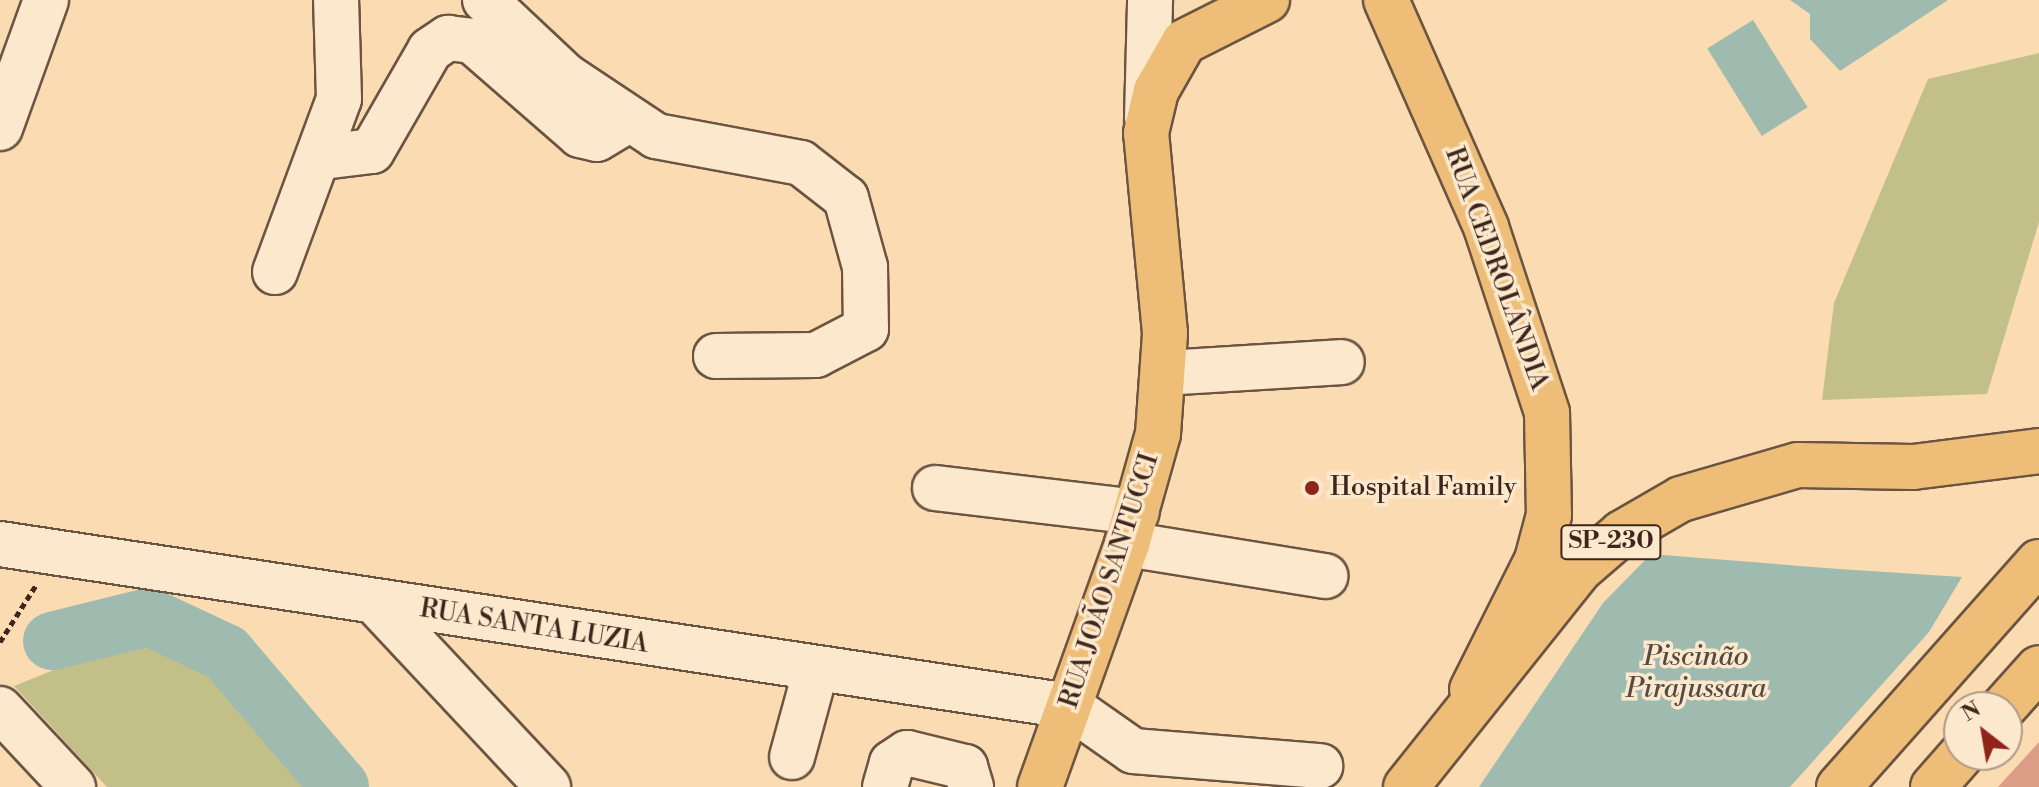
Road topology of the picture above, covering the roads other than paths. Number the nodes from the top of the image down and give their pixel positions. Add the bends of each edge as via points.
1 (46, 0) edge
2 (336, 0) edge
3 (485, 0) edge
4 (1150, 0) edge
5 (1267, 0) edge
6 (1386, 0) edge
7 (629, 120) junction
8 (0, 128) edge
9 (1146, 133) junction
10 (323, 157) junction
11 (275, 272) dead end
12 (716, 356) dead end
13 (1342, 362) dead end
14 (1164, 373) junction
15 (2039, 451) edge
16 (935, 488) dead end
17 (1132, 528) junction
18 (0, 544) edge
19 (2039, 562) edge
20 (1325, 576) dead end
21 (376, 603) junction
22 (2039, 668) edge
23 (816, 669) junction
24 (2018, 691) edge
25 (1069, 706) junction
26 (0, 709) edge
27 (1457, 722) junction
28 (792, 757) dead end
29 (1320, 766) dead end
30 (1947, 771) edge
31 (1407, 784) edge
32 (73, 787) edge
33 (548, 787) edge
34 (885, 787) edge
35 (971, 787) edge
36 (1040, 787) edge
37 (1839, 787) edge
38 (1933, 787) edge

1 - 8 street
2 - 10 street via 339,99
3 - 7 street via 525,42
4 - 9 street, RUA JOÃO SANTUCCI
5 - 9 main road, RUA JOÃO SANTUCCI via 1184,42 1156,91
6 - 27 main road, RUA CEDROLÂNDIA via 1486,227 1534,368 1553,468 1537,560
7 - 10 street via 587,139 472,41 448,38 430,50 372,151
7 - 12 street via 681,144 801,163 836,184 855,219 866,329 816,355
9 - 14 main road, RUA JOÃO SANTUCCI
10 - 11 street
13 - 14 street
14 - 17 main road, RUA JOÃO SANTUCCI via 1158,434
15 - 27 main road, RUA CEDROLÂNDIA / SP-230 via 1913,467 1798,465 1681,499 1622,533 1579,570
16 - 17 street
17 - 20 street
17 - 25 main road, RUA JOÃO SANTUCCI
18 - 21 street, RUA SANTA LUZIA
19 - 37 main road
21 - 23 street, RUA SANTA LUZIA
21 - 33 street
22 - 24 main road
23 - 25 street, RUA SANTA LUZIA
23 - 28 street
25 - 29 street via 1133,751
25 - 36 main road, RUA JOÃO SANTUCCI
26 - 32 street
27 - 31 main road, RUA CEDROLÂNDIA / SP-230
30 - 38 main road
34 - 35 street via 892,763 907,753 965,767

